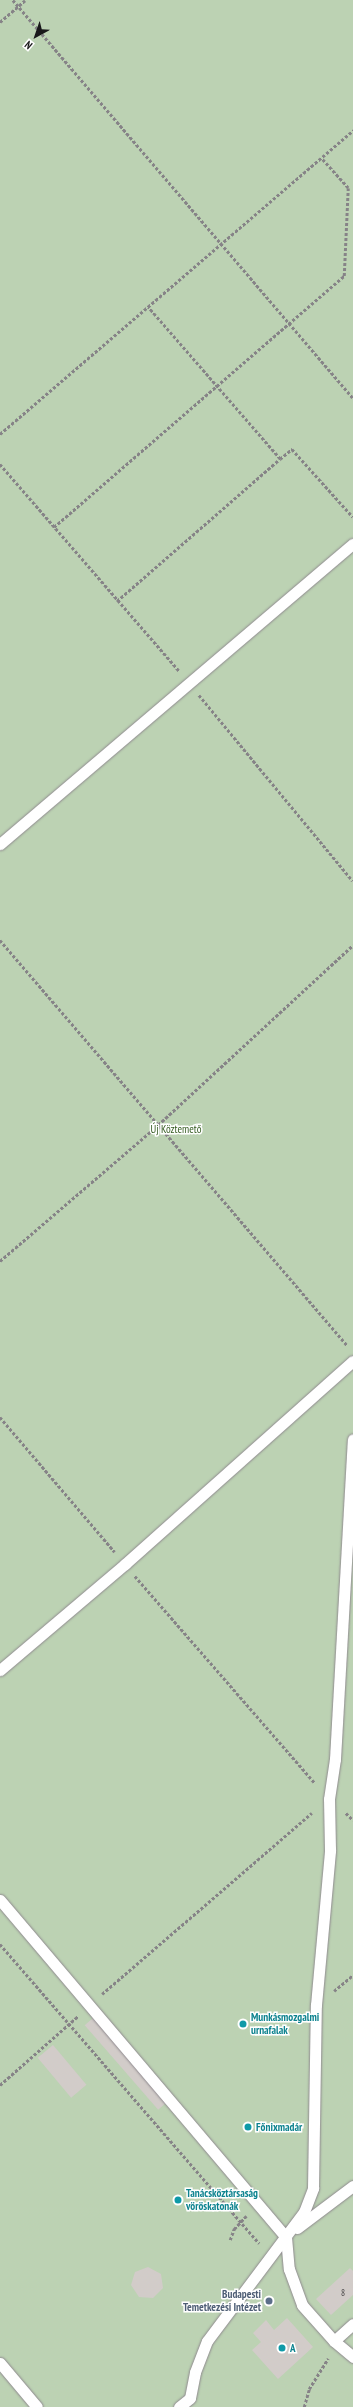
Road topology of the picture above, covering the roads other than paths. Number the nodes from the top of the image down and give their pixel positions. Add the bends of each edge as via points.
1 (353, 544) edge
2 (0, 844) edge
3 (353, 1361) edge
4 (353, 1440) edge
5 (0, 1670) edge
6 (0, 1900) edge
7 (353, 2186) edge
8 (286, 2237) junction
9 (353, 2324) edge
10 (334, 2341) junction
11 (353, 2357) edge
12 (0, 2364) edge
13 (37, 2407) edge
14 (179, 2407) edge

1 - 2 lane
3 - 5 lane via 125,1564
4 - 8 lane via 335,1759 329,1799 330,1850 316,2005 313,2188 304,2212
6 - 8 lane via 91,2004
7 - 8 lane
8 - 10 lane via 289,2269 299,2298
8 - 14 lane via 207,2341 195,2372 190,2398
9 - 10 lane
10 - 11 lane
12 - 13 lane

